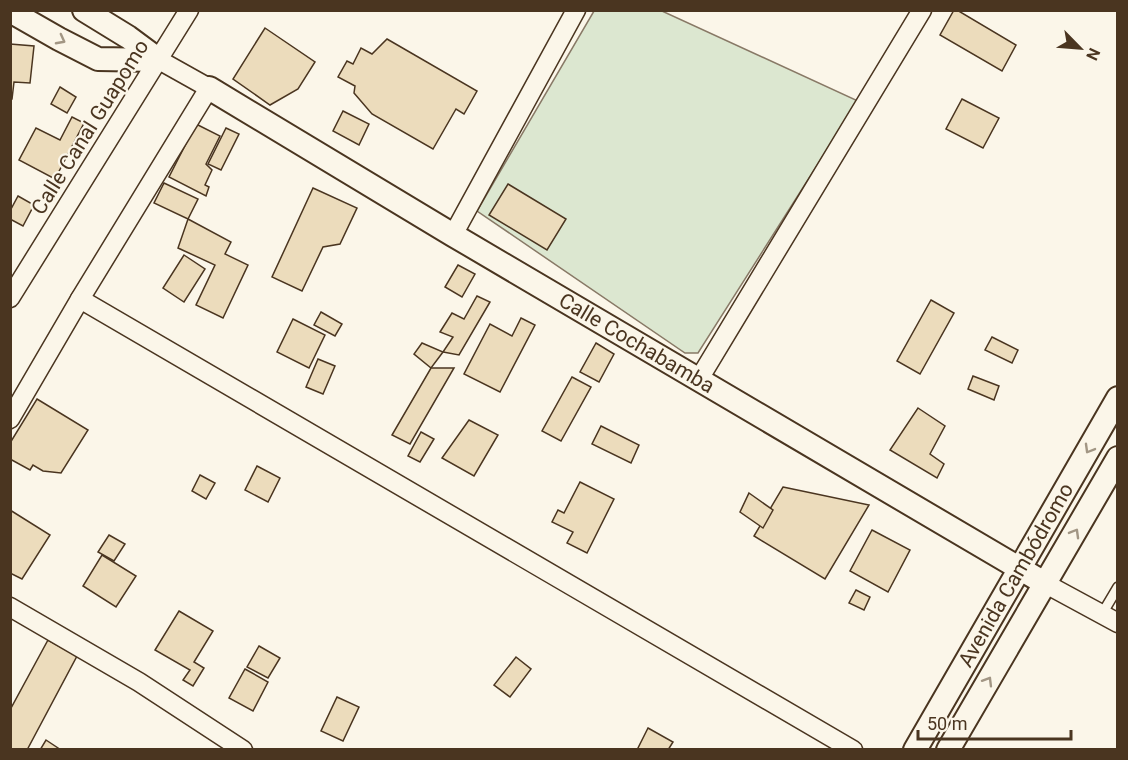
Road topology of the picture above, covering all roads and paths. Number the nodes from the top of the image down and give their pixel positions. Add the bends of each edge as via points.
1 (84, 10) edge
2 (189, 10) edge
3 (576, 10) edge
4 (922, 10) edge
5 (10, 11) edge
6 (159, 60) junction
7 (209, 88) junction
8 (453, 235) junction
9 (10, 298) edge
10 (80, 299) junction
11 (699, 379) junction
12 (1118, 398) edge
13 (10, 418) edge
14 (1118, 458) edge
15 (1020, 569) junction
16 (1046, 584) junction
17 (1118, 587) edge
18 (10, 607) edge
19 (1110, 618) edge
20 (243, 750) edge
21 (853, 750) edge
22 (915, 750) edge
23 (948, 750) edge

1 - 6 street, Calle Cochabamba
2 - 6 street, Calle Canal Guapomo
3 - 8 street
4 - 11 street
5 -> 6 street, Calle Cochabamba via 98,59
6 - 7 street, Calle Cochabamba
6 - 9 street, Calle Canal Guapomo
7 - 8 street, Calle Cochabamba
7 - 10 street
8 - 11 street, Calle Cochabamba
10 - 13 street
10 - 21 street
11 - 15 street, Calle Cochabamba
12 -> 15 street, Avenida Cambódromo
16 -> 14 street, Avenida Cambódromo
15 - 16 street, Calle Cochabamba
15 - 22 street, Avenida Cambódromo
16 - 19 street, Calle Cochabamba
23 -> 16 street, Avenida Cambódromo
17 - 19 lane
18 - 20 street via 139,682

